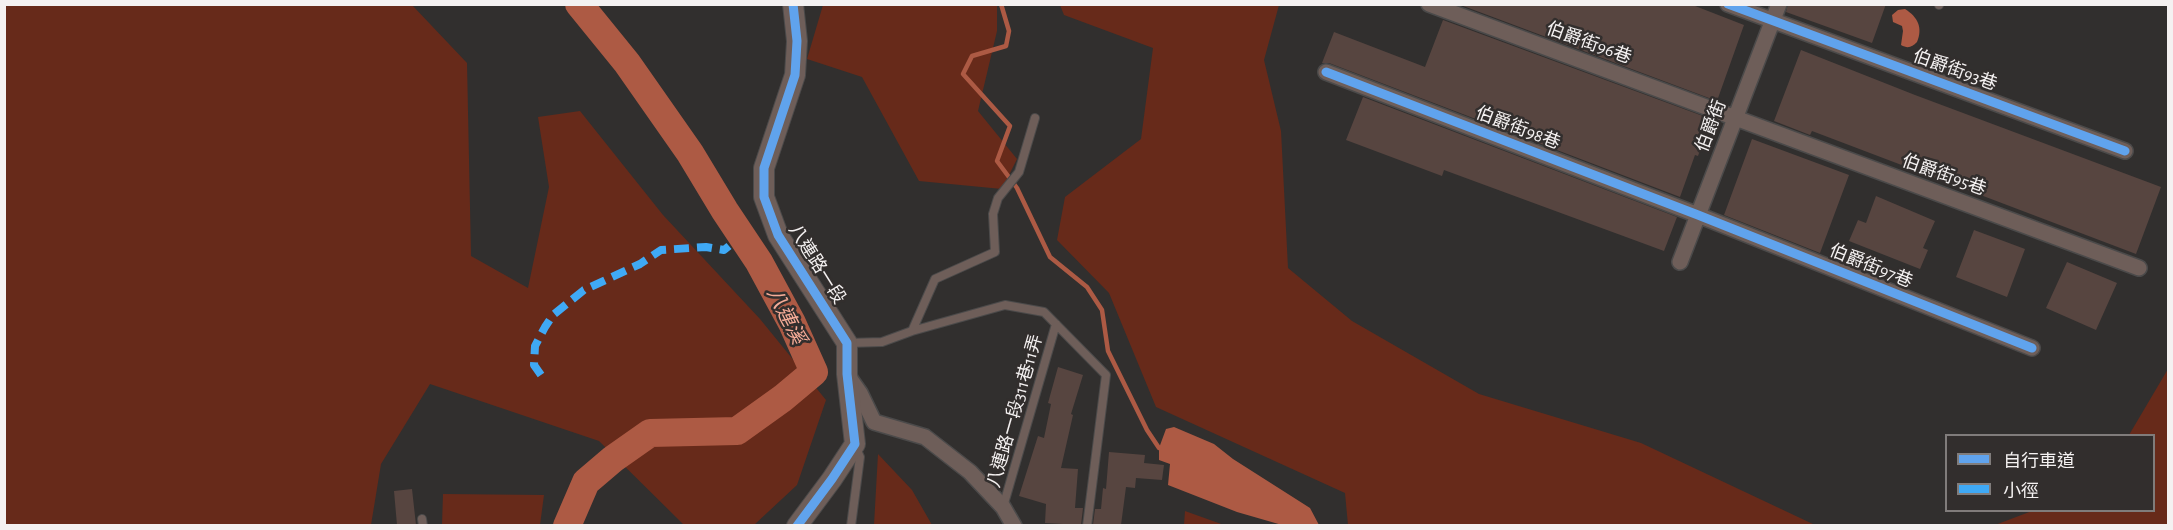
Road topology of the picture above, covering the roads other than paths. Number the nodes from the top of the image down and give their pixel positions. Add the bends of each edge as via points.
1 (793, 4) edge
2 (1429, 4) edge
3 (1728, 4) edge
4 (1779, 4) edge
5 (1772, 21) junction
6 (1326, 72) dead end
7 (1035, 118) dead end
8 (1735, 118) junction
9 (2125, 151) dead end
10 (1698, 215) junction
11 (1680, 262) dead end
12 (2139, 268) dead end
13 (1056, 324) junction
14 (912, 331) junction
15 (847, 343) junction
16 (2032, 348) dead end
17 (847, 374) junction
18 (855, 444) junction
19 (1003, 507) junction
20 (797, 525) edge
21 (851, 525) edge
22 (1014, 525) edge
23 (1087, 525) edge

1 - 15 street, 八連路一段 via 795,75 764,168 764,197 778,235
2 - 8 street, 伯爵街96巷
3 - 5 street, 伯爵街93巷
4 - 5 street, 伯爵街
5 - 8 street, 伯爵街
5 - 9 street, 伯爵街93巷
6 - 10 street, 伯爵街98巷
7 - 14 lane via 1019,172 998,198 993,214 995,252 935,279
8 - 10 street, 伯爵街
8 - 12 street, 伯爵街95巷
10 - 11 street, 伯爵街
10 - 16 street, 伯爵街97巷
13 - 14 lane via 1044,312 1005,305
13 - 19 lane, 八連路一段311巷11弄
13 - 23 lane via 1106,375
14 - 15 lane via 882,342
15 - 17 street
17 - 18 street
17 - 19 street via 874,422 925,437 970,472
18 - 20 street
18 - 21 lane via 860,456
19 - 22 street

